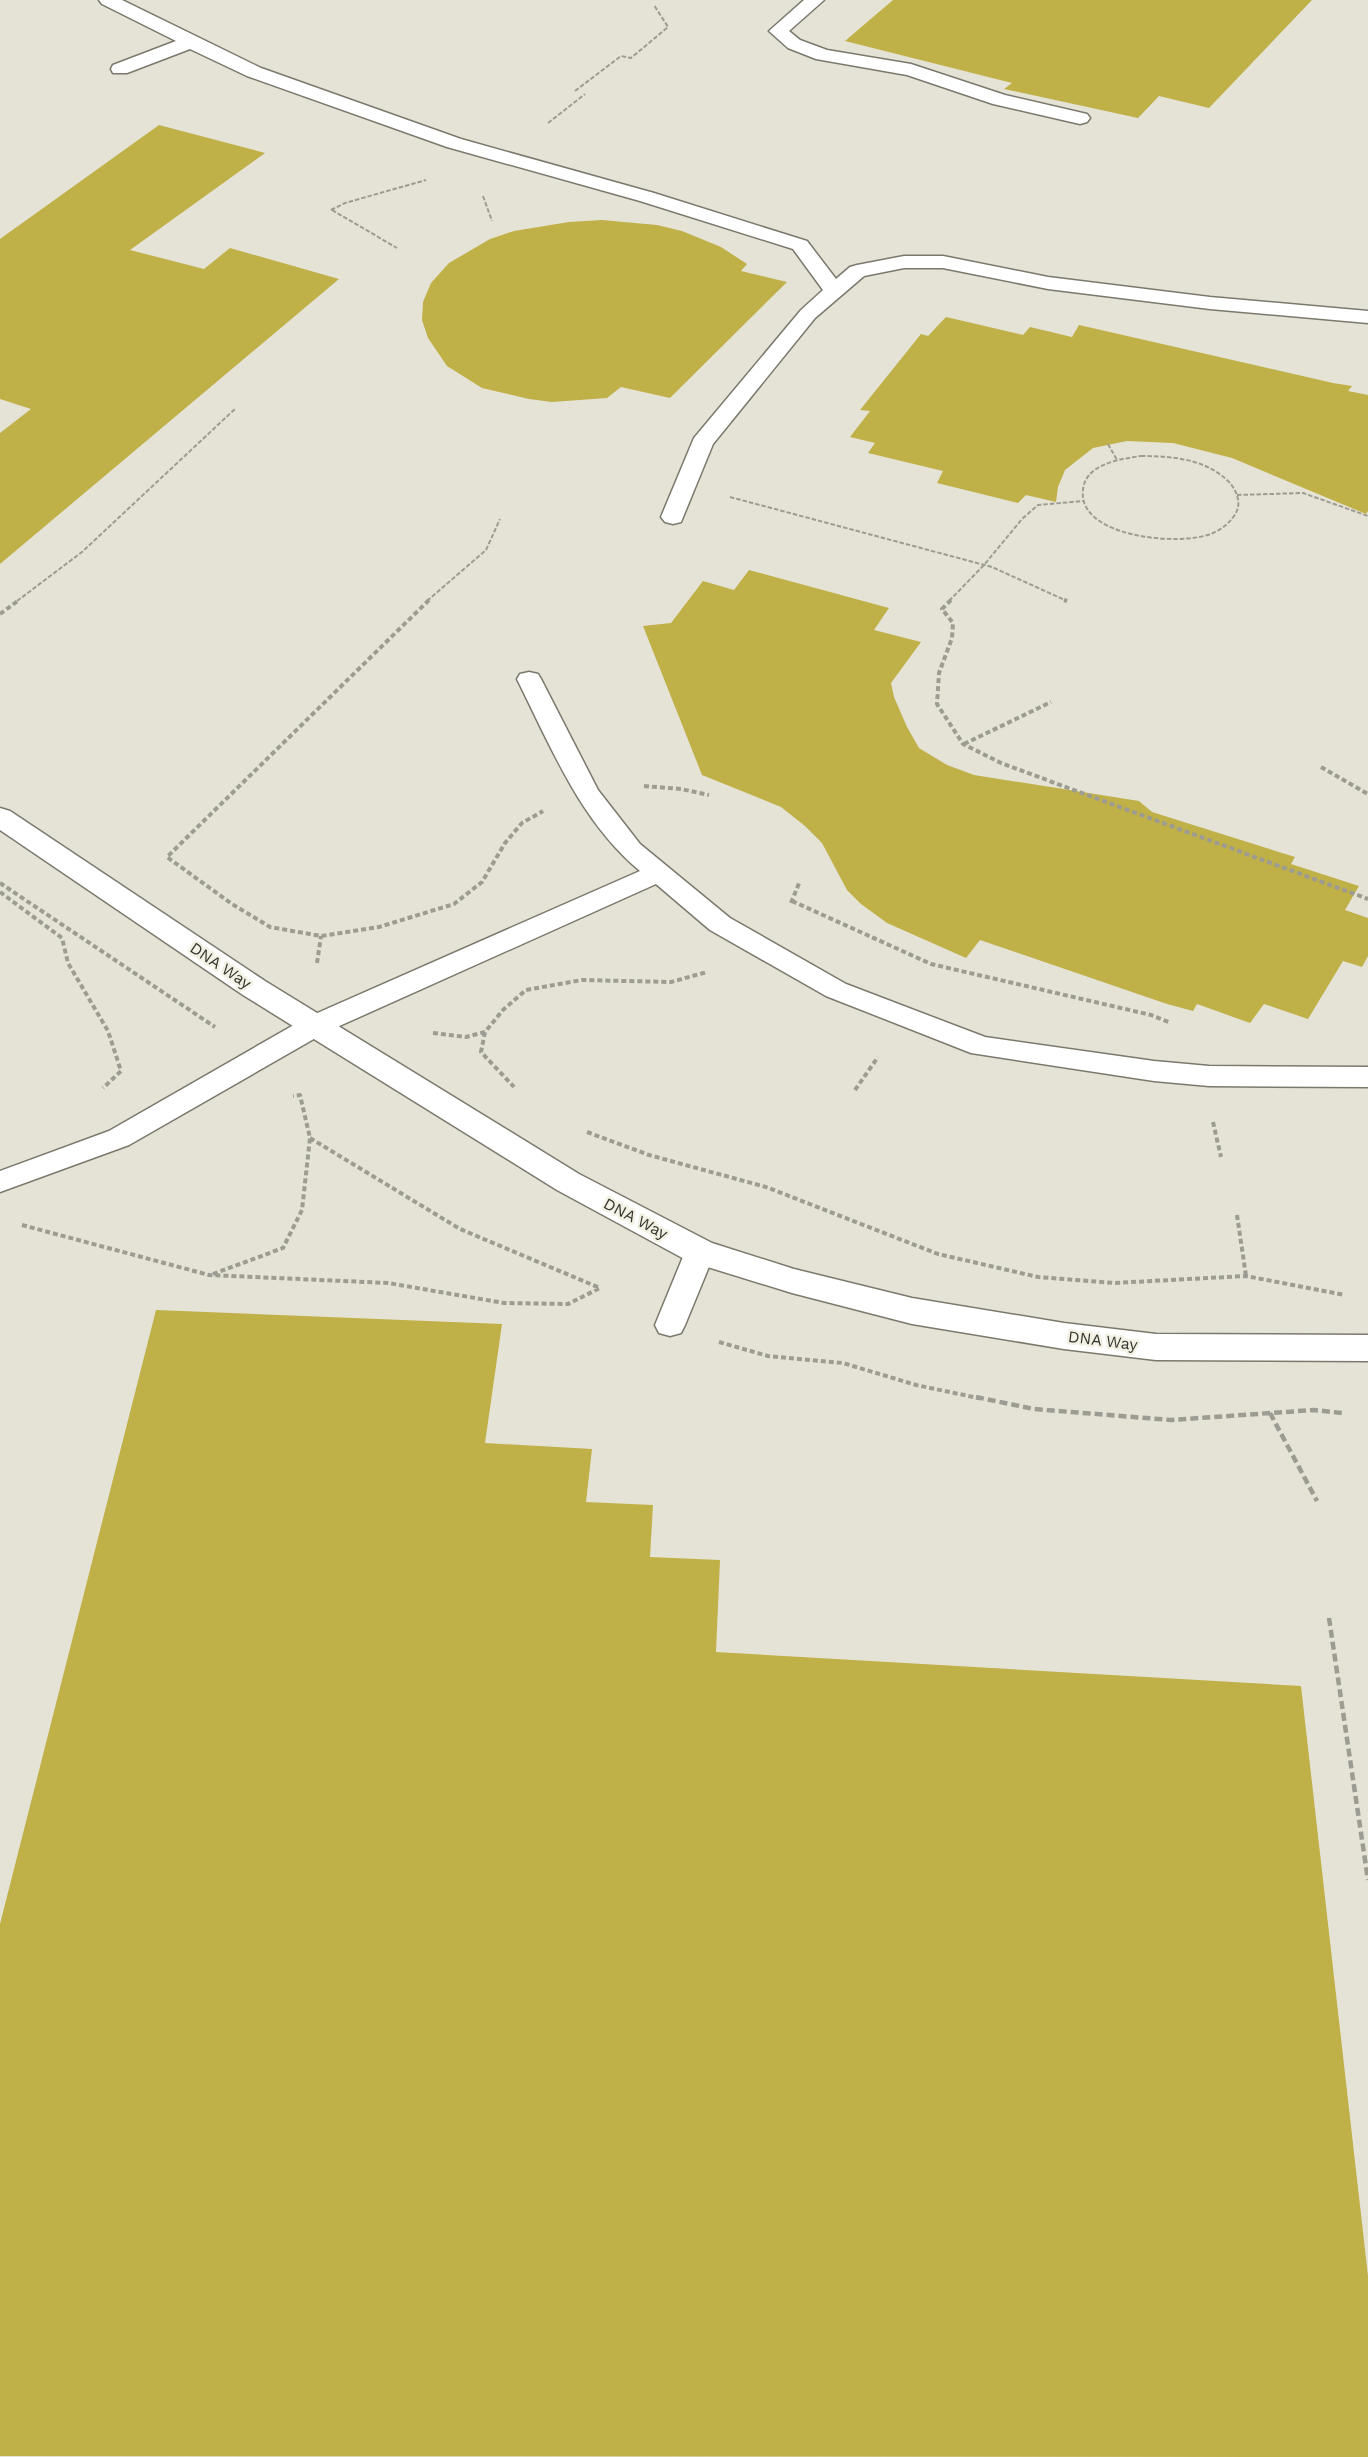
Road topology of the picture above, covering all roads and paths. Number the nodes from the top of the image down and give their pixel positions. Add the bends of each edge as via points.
1 (108, 0) edge
2 (815, 0) edge
3 (654, 5) dead end
4 (191, 42) junction
5 (120, 69) dead end
6 (1080, 118) dead end
7 (547, 124) dead end
8 (436, 177) dead end
9 (397, 248) dead end
10 (834, 291) junction
11 (1368, 316) edge
12 (236, 408) dead end
13 (1108, 444) dead end
14 (1117, 460) junction
15 (1237, 495) junction
16 (728, 496) dead end
17 (1083, 501) junction
18 (1368, 516) edge
19 (673, 517) dead end
20 (500, 519) dead end
21 (984, 565) junction
22 (1067, 601) dead end
23 (0, 614) edge
24 (529, 679) dead end
25 (1051, 702) dead end
26 (963, 744) junction
27 (1321, 767) dead end
28 (637, 786) dead end
29 (1368, 794) edge
30 (709, 795) dead end
31 (550, 807) dead end
32 (0, 817) edge
33 (658, 873) junction
34 (800, 881) dead end
35 (0, 883) edge
36 (0, 892) edge
37 (1368, 899) edge
38 (792, 901) junction
39 (789, 909) dead end
40 (321, 936) junction
41 (317, 963) dead end
42 (716, 969) dead end
43 (1172, 1023) dead end
44 (316, 1025) junction
45 (210, 1030) dead end
46 (485, 1032) junction
47 (432, 1033) dead end
48 (880, 1054) dead end
49 (1368, 1077) edge
50 (517, 1089) dead end
51 (855, 1090) dead end
52 (99, 1092) dead end
53 (300, 1095) dead end
54 (1213, 1119) dead end
55 (580, 1128) dead end
56 (310, 1138) junction
57 (1221, 1157) dead end
58 (0, 1182) edge
59 (1237, 1215) dead end
60 (15, 1223) dead end
61 (700, 1252) junction
62 (209, 1275) junction
63 (1246, 1276) junction
64 (1351, 1296) dead end
65 (670, 1325) dead end
66 (710, 1340) dead end
67 (1368, 1347) edge
68 (1270, 1413) junction
69 (1342, 1413) dead end
70 (1317, 1501) dead end
71 (1329, 1618) dead end
72 (1368, 1880) edge

1 - 4 lane
2 - 6 lane via 778,31 794,44 823,55 911,70 1000,100
3 - 7 path via 668,27 631,58 621,56 575,91 585,94
4 - 5 lane
4 - 10 lane via 254,72 454,143 648,197 800,245
8 - 9 path via 331,210
10 - 11 lane via 857,271 904,262 943,262 1059,284 1210,303
10 - 19 lane via 808,314 702,443
12 - 23 path via 82,552
13 - 14 path
14 - 15 path via 1168,456 1193,461 1228,480
14 - 17 path via 1088,477 1082,488
15 - 17 path via 1237,513 1226,526 1183,540 1157,540 1108,527 1091,514
15 - 18 path via 1303,493
16 - 21 path
17 - 21 path via 1038,505
20 - 40 path via 486,550 443,586 167,858 270,927
21 - 22 path
21 - 26 path via 942,609 953,623 952,638 939,673 937,704
24 - 33 lane via 586,792 631,850
25 - 26 path
26 - 37 path via 1001,763
27 - 29 path
28 - 30 path
31 - 40 path via 522,823 482,882 454,904 379,927
32 - 44 main road, DNA Way via 254,988
33 - 44 lane
33 - 49 lane via 720,924 836,990 981,1046 1209,1076
34 - 38 path
35 - 45 path via 196,1013 215,1027
36 - 52 path via 62,938 68,963 108,1031 121,1071
38 - 39 path
38 - 43 path via 931,964
40 - 41 path
42 - 46 path via 671,982 582,980 526,990
44 - 58 lane via 119,1138
44 - 61 main road, DNA Way via 568,1182
46 - 47 path via 466,1037
46 - 50 path via 481,1052
48 - 51 path
53 - 56 path
54 - 57 path
55 - 63 path via 648,1155 766,1187 938,1254 1027,1274 1114,1283
56 - 62 path via 302,1210 283,1248
56 - 62 path via 460,1229 600,1288 568,1304 504,1303 388,1282
59 - 63 path
60 - 62 path
61 - 65 lane
61 - 67 main road, DNA Way via 792,1281 912,1311 1064,1336 1156,1347
63 - 64 path
66 - 68 path via 768,1356 843,1363 916,1385 1034,1409 1171,1420
68 - 69 path
68 - 70 path
71 - 72 path

